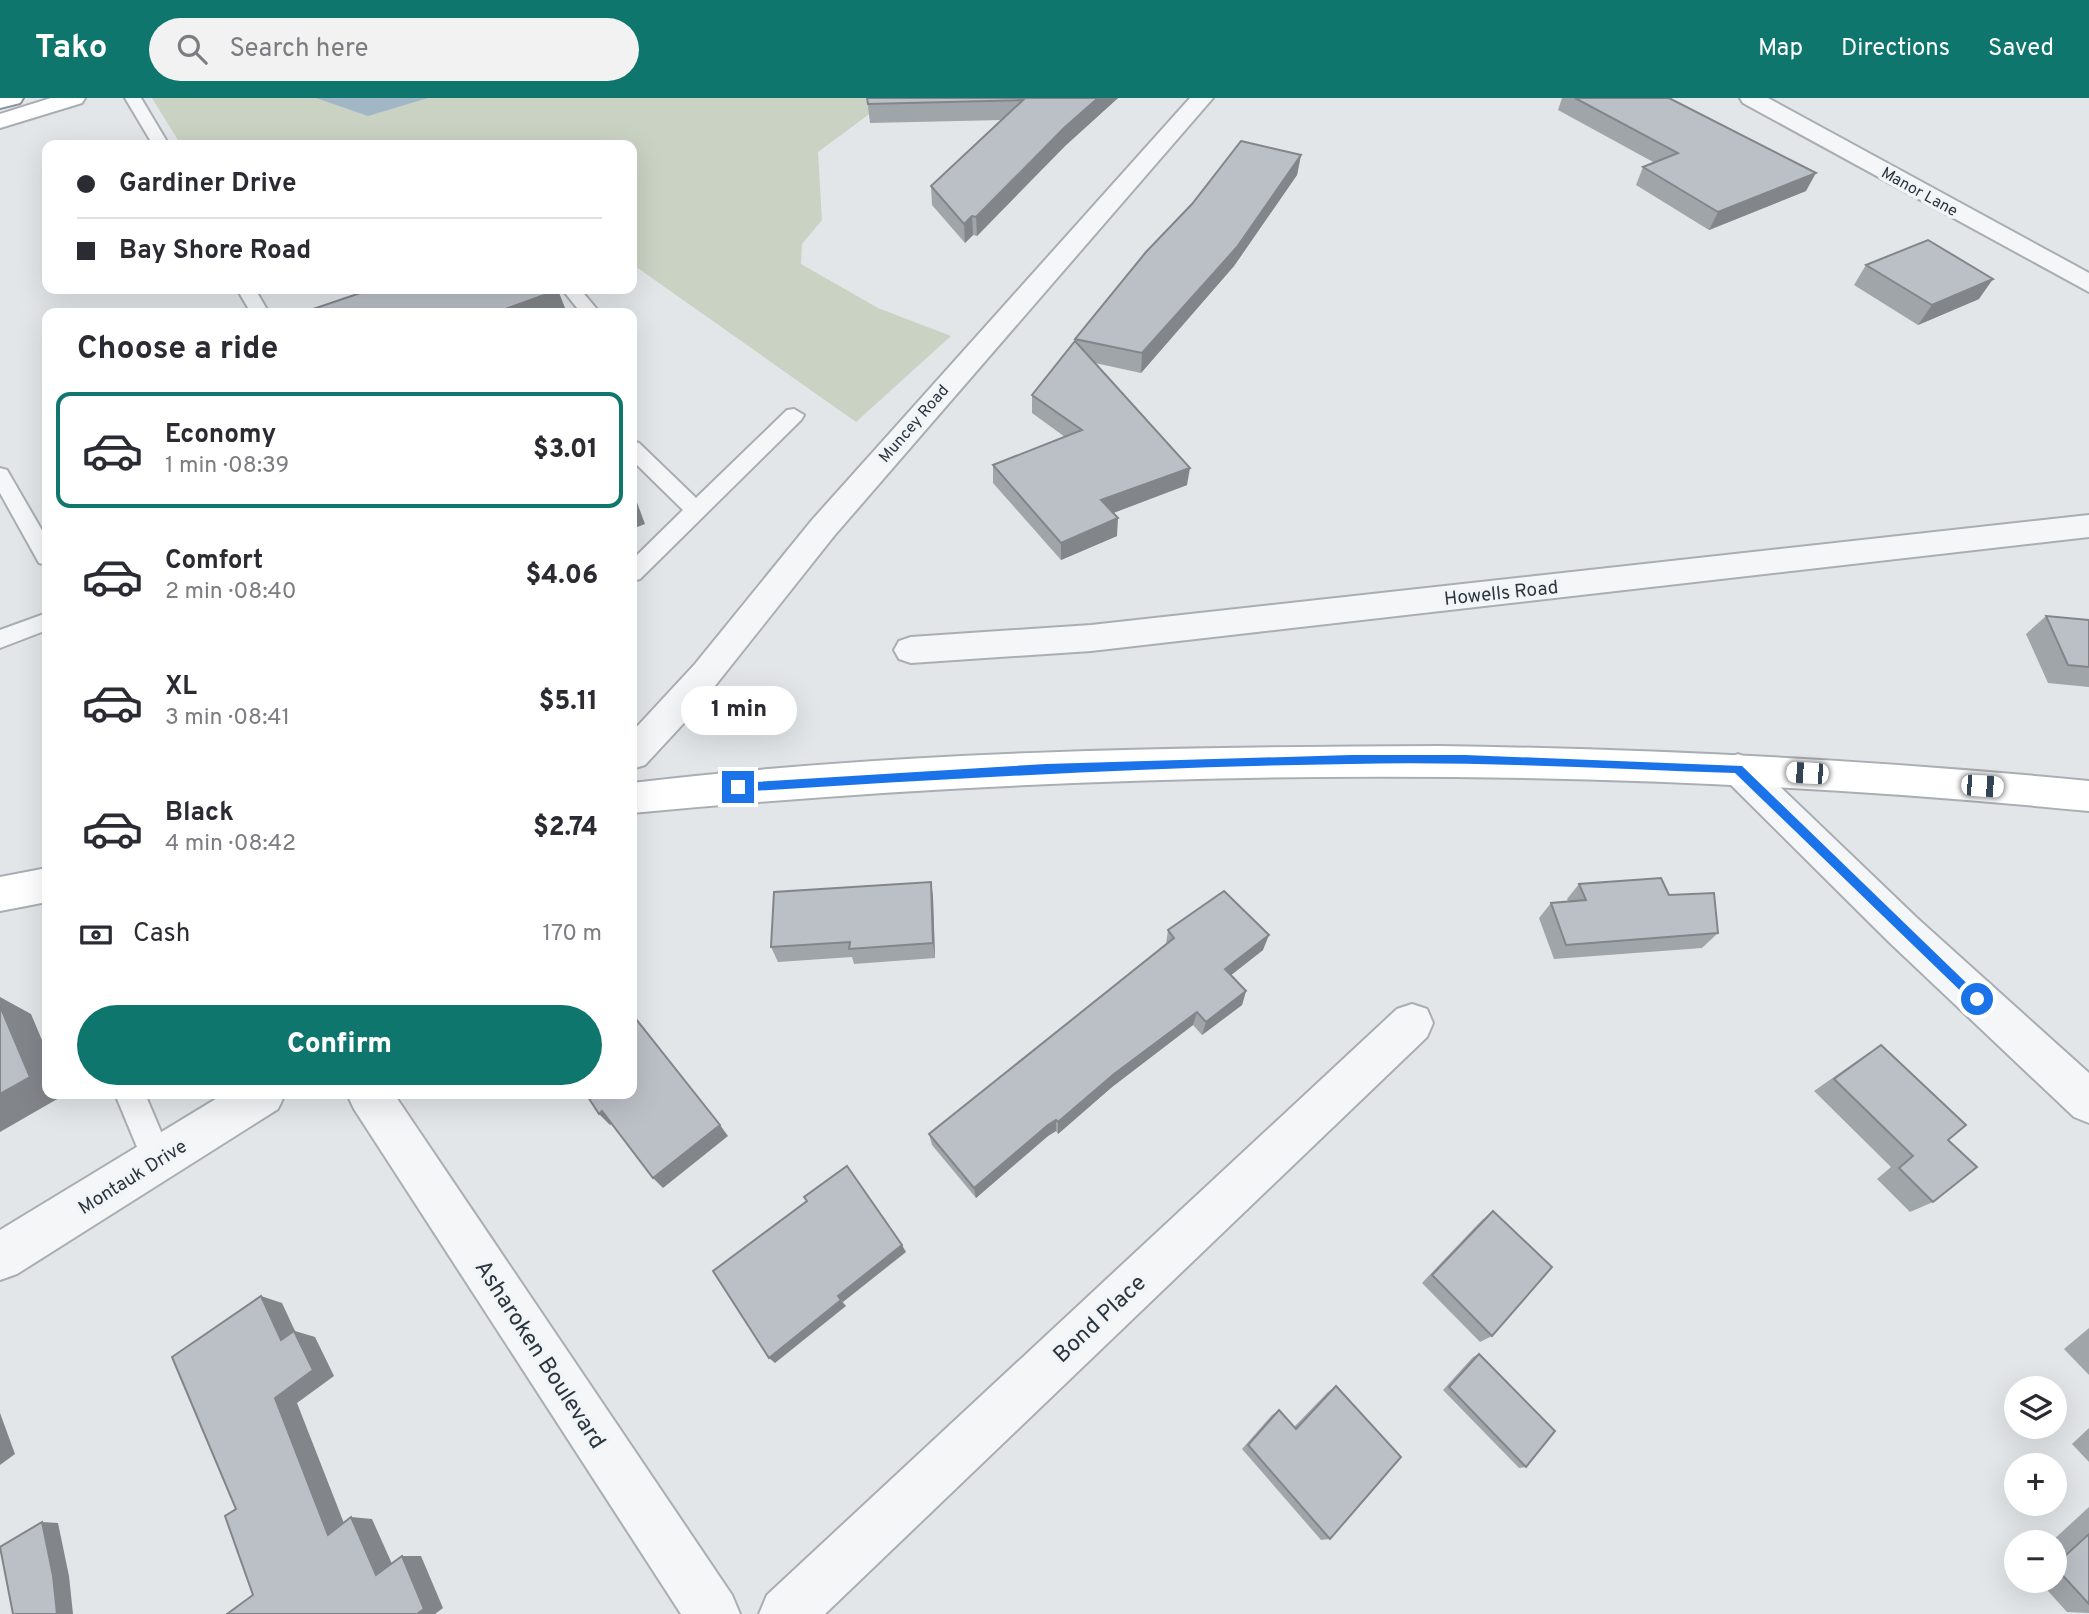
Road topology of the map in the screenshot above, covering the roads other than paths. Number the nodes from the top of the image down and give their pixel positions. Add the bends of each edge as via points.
1 (12, 98) edge
2 (74, 98) edge
3 (133, 98) edge
4 (1202, 98) edge
5 (1751, 98) edge
6 (0, 102) edge
7 (0, 121) edge
8 (158, 140) edge
9 (2089, 284) edge
10 (575, 294) edge
11 (587, 308) edge
12 (794, 415) dead end
13 (637, 453) edge
14 (0, 475) edge
15 (696, 510) junction
16 (2089, 526) edge
17 (42, 548) edge
18 (637, 568) edge
19 (42, 623) edge
20 (0, 639) edge
21 (911, 650) dead end
22 (637, 750) edge
23 (1738, 769) junction
24 (2089, 796) edge
25 (637, 797) edge
26 (42, 886) edge
27 (0, 894) edge
28 (1412, 1023) dead end
29 (132, 1099) edge
30 (255, 1099) edge
31 (372, 1099) edge
32 (2089, 1102) edge
33 (158, 1160) junction
34 (0, 1258) edge
35 (713, 1614) edge
36 (786, 1614) edge

1 - 6 main road
2 - 7 main road
3 - 8 lane
4 - 22 street, Muncey Road via 982,343 815,538 669,720
5 - 9 street, Manor Lane
10 - 11 lane
12 - 15 lane
13 - 15 lane
14 - 17 lane
15 - 18 lane
16 - 21 street, Howells Road via 1091,638
19 - 20 lane
23 - 24 main road
23 - 25 main road via 1465,760 1215,762 777,783
23 - 32 street
26 - 27 main road
28 - 36 street, Bond Place
29 - 33 lane
30 - 33 street, Montauk Drive
31 - 35 street, Asharoken Boulevard
33 - 34 street, Montauk Drive

